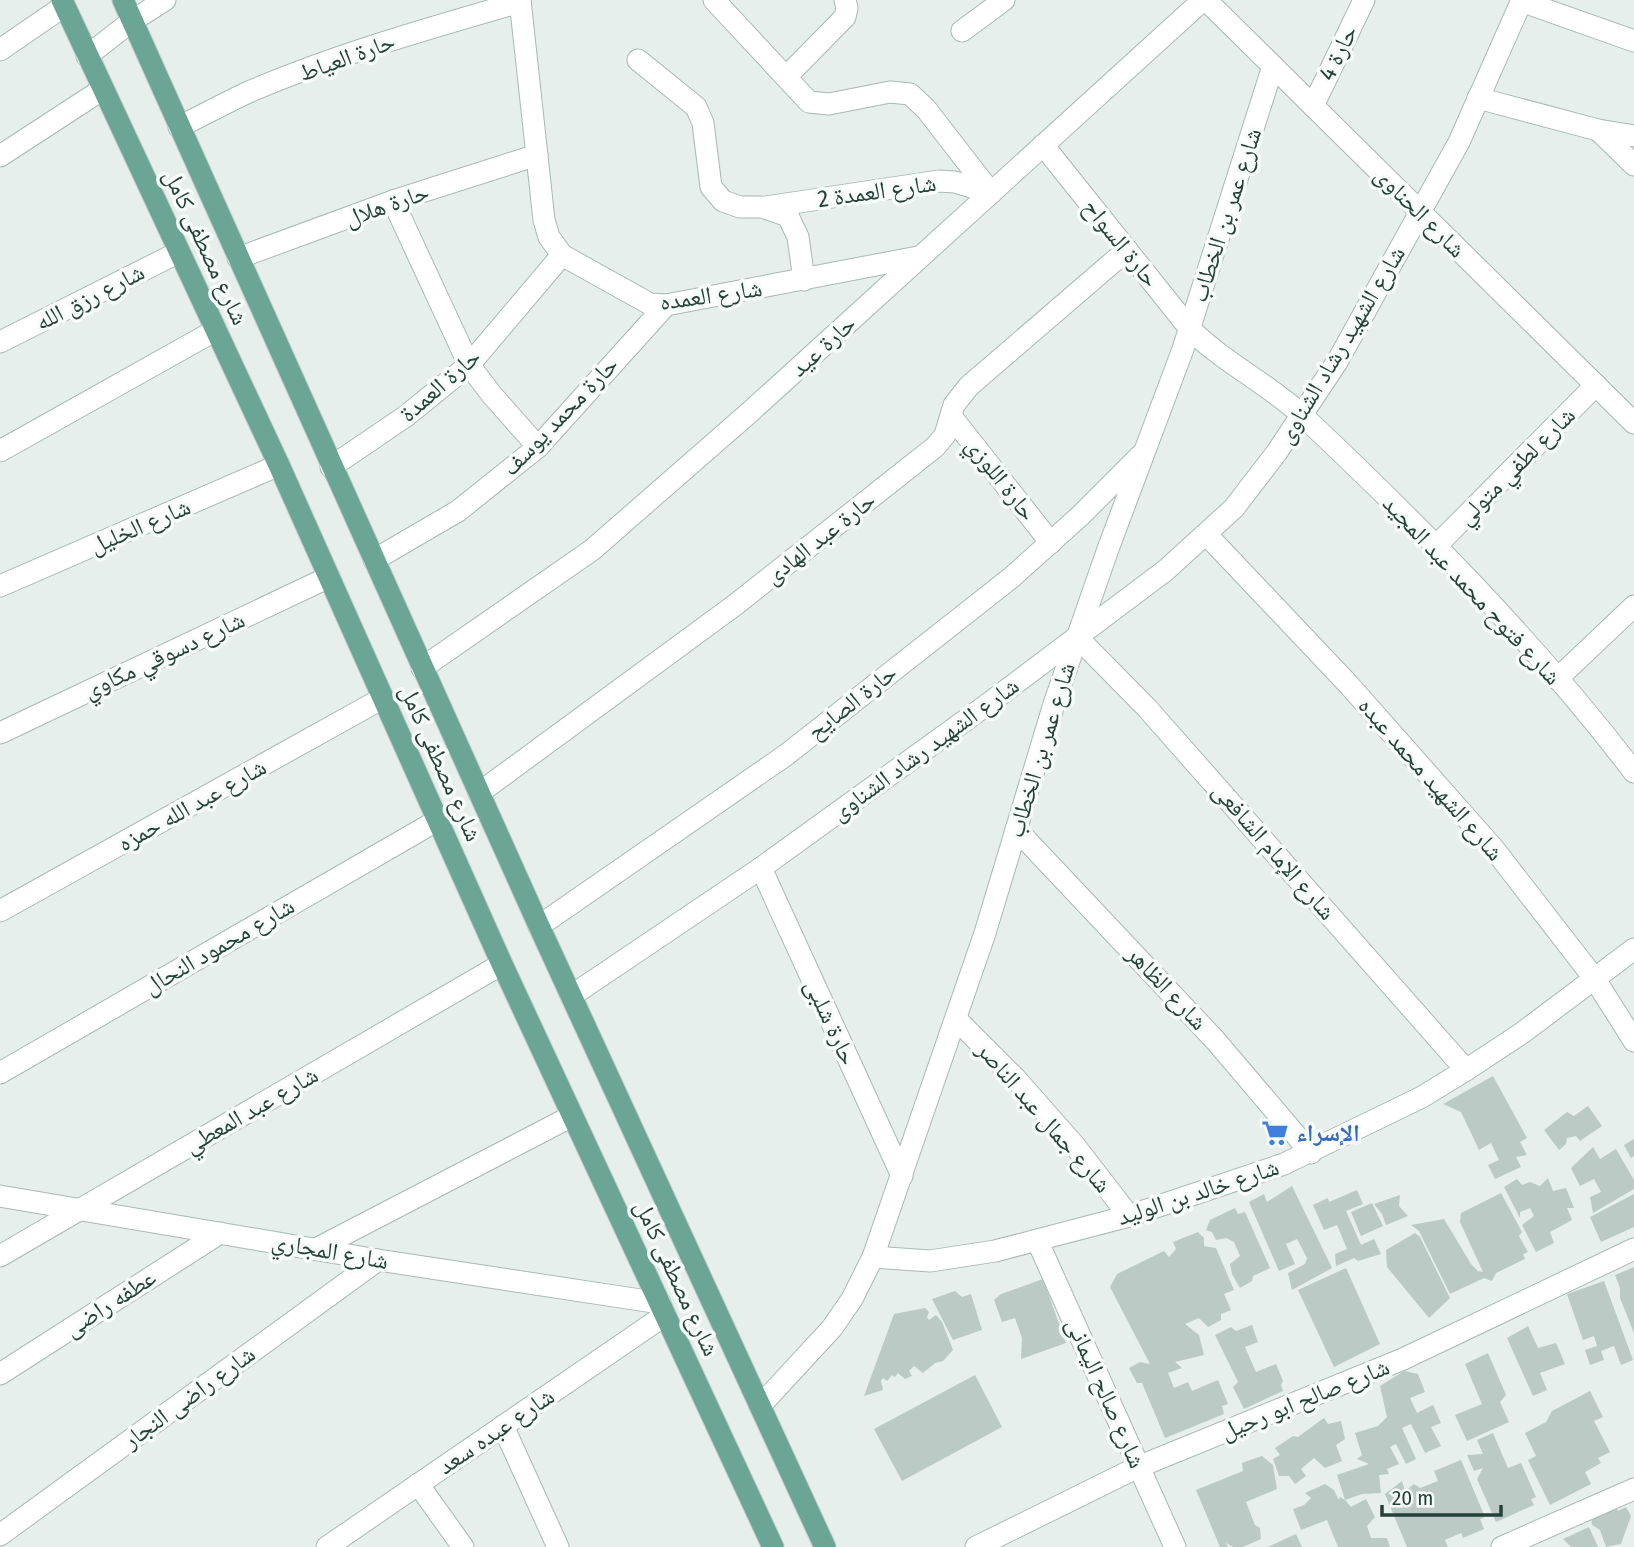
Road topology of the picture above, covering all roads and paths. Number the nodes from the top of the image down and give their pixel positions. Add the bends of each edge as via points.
1 (123, 0) edge
2 (165, 0) edge
3 (714, 0) edge
4 (845, 0) edge
5 (1004, 0) edge
6 (1363, 0) edge
7 (520, 1) edge
8 (1521, 1) edge
9 (63, 3) edge
10 (1215, 4) edge
11 (132, 21) junction
12 (962, 31) dead end
13 (1634, 41) edge
14 (0, 50) edge
15 (87, 56) junction
16 (638, 60) dead end
17 (1273, 66) junction
18 (786, 76) junction
19 (103, 89) junction
20 (1478, 98) junction
21 (1313, 106) junction
22 (179, 127) junction
23 (1598, 130) junction
24 (1634, 136) edge
25 (1043, 145) junction
26 (537, 155) junction
27 (0, 156) edge
28 (1634, 165) edge
29 (991, 193) junction
30 (393, 201) junction
31 (762, 207) junction
32 (1419, 212) junction
33 (1127, 250) junction
34 (179, 252) junction
35 (562, 255) junction
36 (920, 257) junction
37 (238, 258) junction
38 (804, 280) junction
39 (666, 305) junction
40 (1190, 329) junction
41 (216, 330) junction
42 (0, 342) edge
43 (469, 365) junction
44 (1596, 385) junction
45 (1631, 414) edge
46 (1301, 415) junction
47 (951, 416) junction
48 (538, 447) junction
49 (0, 451) edge
50 (1144, 452) junction
51 (279, 465) junction
52 (331, 467) junction
53 (1206, 534) junction
54 (1051, 543) junction
55 (1435, 547) junction
56 (374, 560) junction
57 (329, 577) junction
58 (0, 586) edge
59 (1634, 606) edge
60 (1077, 637) junction
61 (422, 668) junction
62 (1557, 679) junction
63 (383, 698) junction
64 (0, 733) edge
65 (1634, 772) edge
66 (479, 793) junction
67 (438, 820) junction
68 (1016, 829) junction
69 (761, 868) junction
70 (0, 911) edge
71 (539, 926) junction
72 (1634, 949) edge
73 (502, 964) junction
74 (1594, 978) junction
75 (571, 996) junction
76 (956, 1019) junction
77 (1634, 1041) edge
78 (1466, 1070) junction
79 (0, 1073) edge
80 (572, 1116) junction
81 (1311, 1153) junction
82 (902, 1176) junction
83 (0, 1196) edge
84 (80, 1209) junction
85 (1129, 1216) junction
86 (220, 1233) junction
87 (1037, 1240) junction
88 (316, 1249) junction
89 (1634, 1249) edge
90 (0, 1256) edge
91 (873, 1257) junction
92 (378, 1260) junction
93 (663, 1309) junction
94 (0, 1374) edge
95 (760, 1406) junction
96 (503, 1426) junction
97 (1138, 1467) junction
98 (418, 1484) junction
99 (1634, 1489) edge
100 (1, 1531) edge
101 (327, 1547) edge
102 (463, 1547) edge
103 (558, 1547) edge
104 (773, 1547) edge
105 (825, 1547) edge
106 (976, 1547) edge
107 (1175, 1547) edge
108 (1503, 1547) edge

1 - 11 main road, شارع مصطفى كامل
2 - 11 street
3 - 18 street
4 - 18 street via 845,17
5 - 12 street
6 - 21 street, حارة 4
7 - 22 street, حارة العياط via 313,68 251,91
7 - 26 street
8 - 13 street
8 - 20 street, شارع الشهيد رشاد الشناوى
9 - 14 street
9 - 15 main road, شارع مصطفى كامل
10 - 17 street, شارع الحناوى
10 - 25 street, حارة عيد
11 - 15 street
11 - 22 main road, شارع مصطفى كامل
15 - 19 main road, شارع مصطفى كامل
16 - 31 street via 696,107 703,123 711,187 723,201 740,208
17 - 21 street, شارع الحناوى
17 - 40 street, شارع عمر بن الخطاب
18 - 29 street via 809,102 829,104 890,92 910,94
19 - 27 street
19 - 34 main road, شارع مصطفى كامل
20 - 23 street
20 - 32 street, شارع الشهيد رشاد الشناوى
21 - 32 street, شارع الحناوى
22 - 37 main road, شارع مصطفى كامل
23 - 24 street
23 - 28 street
25 - 29 street, حارة عيد
25 - 33 street, حارة السواح
26 - 30 street, حارة هلال
26 - 35 street via 544,220 548,236
29 - 31 street, شارع العمدة 2 via 955,182 931,181
29 - 36 street, حارة عيد
30 - 37 street, حارة هلال
30 - 43 street
31 - 38 street via 788,216 799,237
32 - 44 street, شارع الحناوى
32 - 46 street, شارع الشهيد رشاد الشناوى via 1337,362
33 - 40 street, حارة السواح
33 - 47 street, حارة عبد الهادى via 969,386
34 - 41 main road, شارع مصطفى كامل
34 - 42 street, شارع رزق الله
35 - 39 street, شارع العمده via 650,304
35 - 43 street, حارة العمدة
36 - 38 street, شارع العمده
36 - 61 street, حارة عيد via 592,550
37 - 52 main road, شارع مصطفى كامل
38 - 39 street, شارع العمده
39 - 48 street, حارة محمد يوسف
40 - 46 street, حارة السواح
40 - 50 street, شارع عمر بن الخطاب
41 - 49 street
41 - 51 main road, شارع مصطفى كامل
43 - 48 street
43 - 52 street, حارة العمدة via 406,416
44 - 45 street, شارع الحناوى
44 - 55 street, شارع لطفي متولي
46 - 53 street, شارع الشهيد رشاد الشناوى via 1234,508
46 - 55 street, شارع فتوح محمد عبد المجيد
47 - 54 street, حارة اللوزي
47 - 66 street, حارة عبد الهادى via 945,435 925,456 735,605
48 - 56 street, حارة محمد يوسف via 458,511
50 - 54 street, حارة الصايح
50 - 60 street, شارع عمر بن الخطاب
51 - 57 main road, شارع مصطفى كامل
51 - 58 street, شارع الخليل
52 - 56 main road, شارع مصطفى كامل
53 - 60 street, شارع الشهيد رشاد الشناوى
53 - 74 street, شارع الشهيد محمد عبده via 1349,685 1494,849
54 - 71 street, حارة الصايح via 786,755
55 - 62 street, شارع فتوح محمد عبد المجيد
56 - 61 main road, شارع مصطفى كامل
57 - 63 main road, شارع مصطفى كامل
57 - 64 street, شارع دسوقي مكاوي
59 - 62 street
60 - 68 street, شارع عمر بن الخطاب
60 - 69 street, شارع الشهيد رشاد الشناوى
60 - 78 street, شارع الإمام الشافعى via 1147,708
61 - 66 main road, شارع مصطفى كامل
62 - 65 street, شارع فتوح محمد عبد المجيد
63 - 67 main road, شارع مصطفى كامل
63 - 70 street, شارع عبد الله حمزه
66 - 71 main road, شارع مصطفى كامل
67 - 73 main road, شارع مصطفى كامل
67 - 79 street, شارع محمود النحال
68 - 76 street, شارع عمر بن الخطاب
68 - 81 street, شارع الظاهر via 1215,1040
69 - 75 street, شارع الشهيد رشاد الشناوى
69 - 82 street, حارة شلبى
71 - 75 main road, شارع مصطفى كامل
72 - 74 street, شارع خالد بن الوليد
73 - 80 main road, شارع مصطفى كامل
73 - 84 street, شارع عبد المعطي
74 - 77 street, شارع الشهيد محمد عبده
74 - 78 street, شارع خالد بن الوليد
75 - 95 main road, شارع مصطفى كامل
76 - 82 street, شارع عمر بن الخطاب
76 - 85 street, شارع جمال عبد الناصر via 1075,1146
78 - 81 street, شارع خالد بن الوليد
80 - 88 street
80 - 93 main road, شارع مصطفى كامل
81 - 85 street, شارع خالد بن الوليد
82 - 91 street, شارع عمر بن الخطاب
83 - 84 street, شارع المجاري
84 - 86 street, شارع المجاري
84 - 90 street, شارع عبد المعطي
85 - 87 street, شارع خالد بن الوليد
86 - 88 street, شارع المجاري
86 - 94 street, عطفه راضى
87 - 91 street, شارع خالد بن الوليد via 930,1261
87 - 97 street, شارع صالح اليمانى
88 - 92 street, شارع المجاري
89 - 97 street, شارع صالح ابو رحيل via 1403,1359
91 - 95 street, شارع عمر بن الخطاب via 832,1328
92 - 93 street, شارع المجاري
92 - 100 street, شارع راضى النجار
93 - 96 street, شارع عبده سعد
93 - 104 main road, شارع مصطفى كامل
95 - 105 main road, شارع مصطفى كامل
96 - 98 street, شارع عبده سعد
96 - 103 street
97 - 106 street, شارع صالح ابو رحيل
97 - 107 street, شارع صالح اليمانى
98 - 101 street, شارع عبده سعد
98 - 102 street
99 - 108 street

